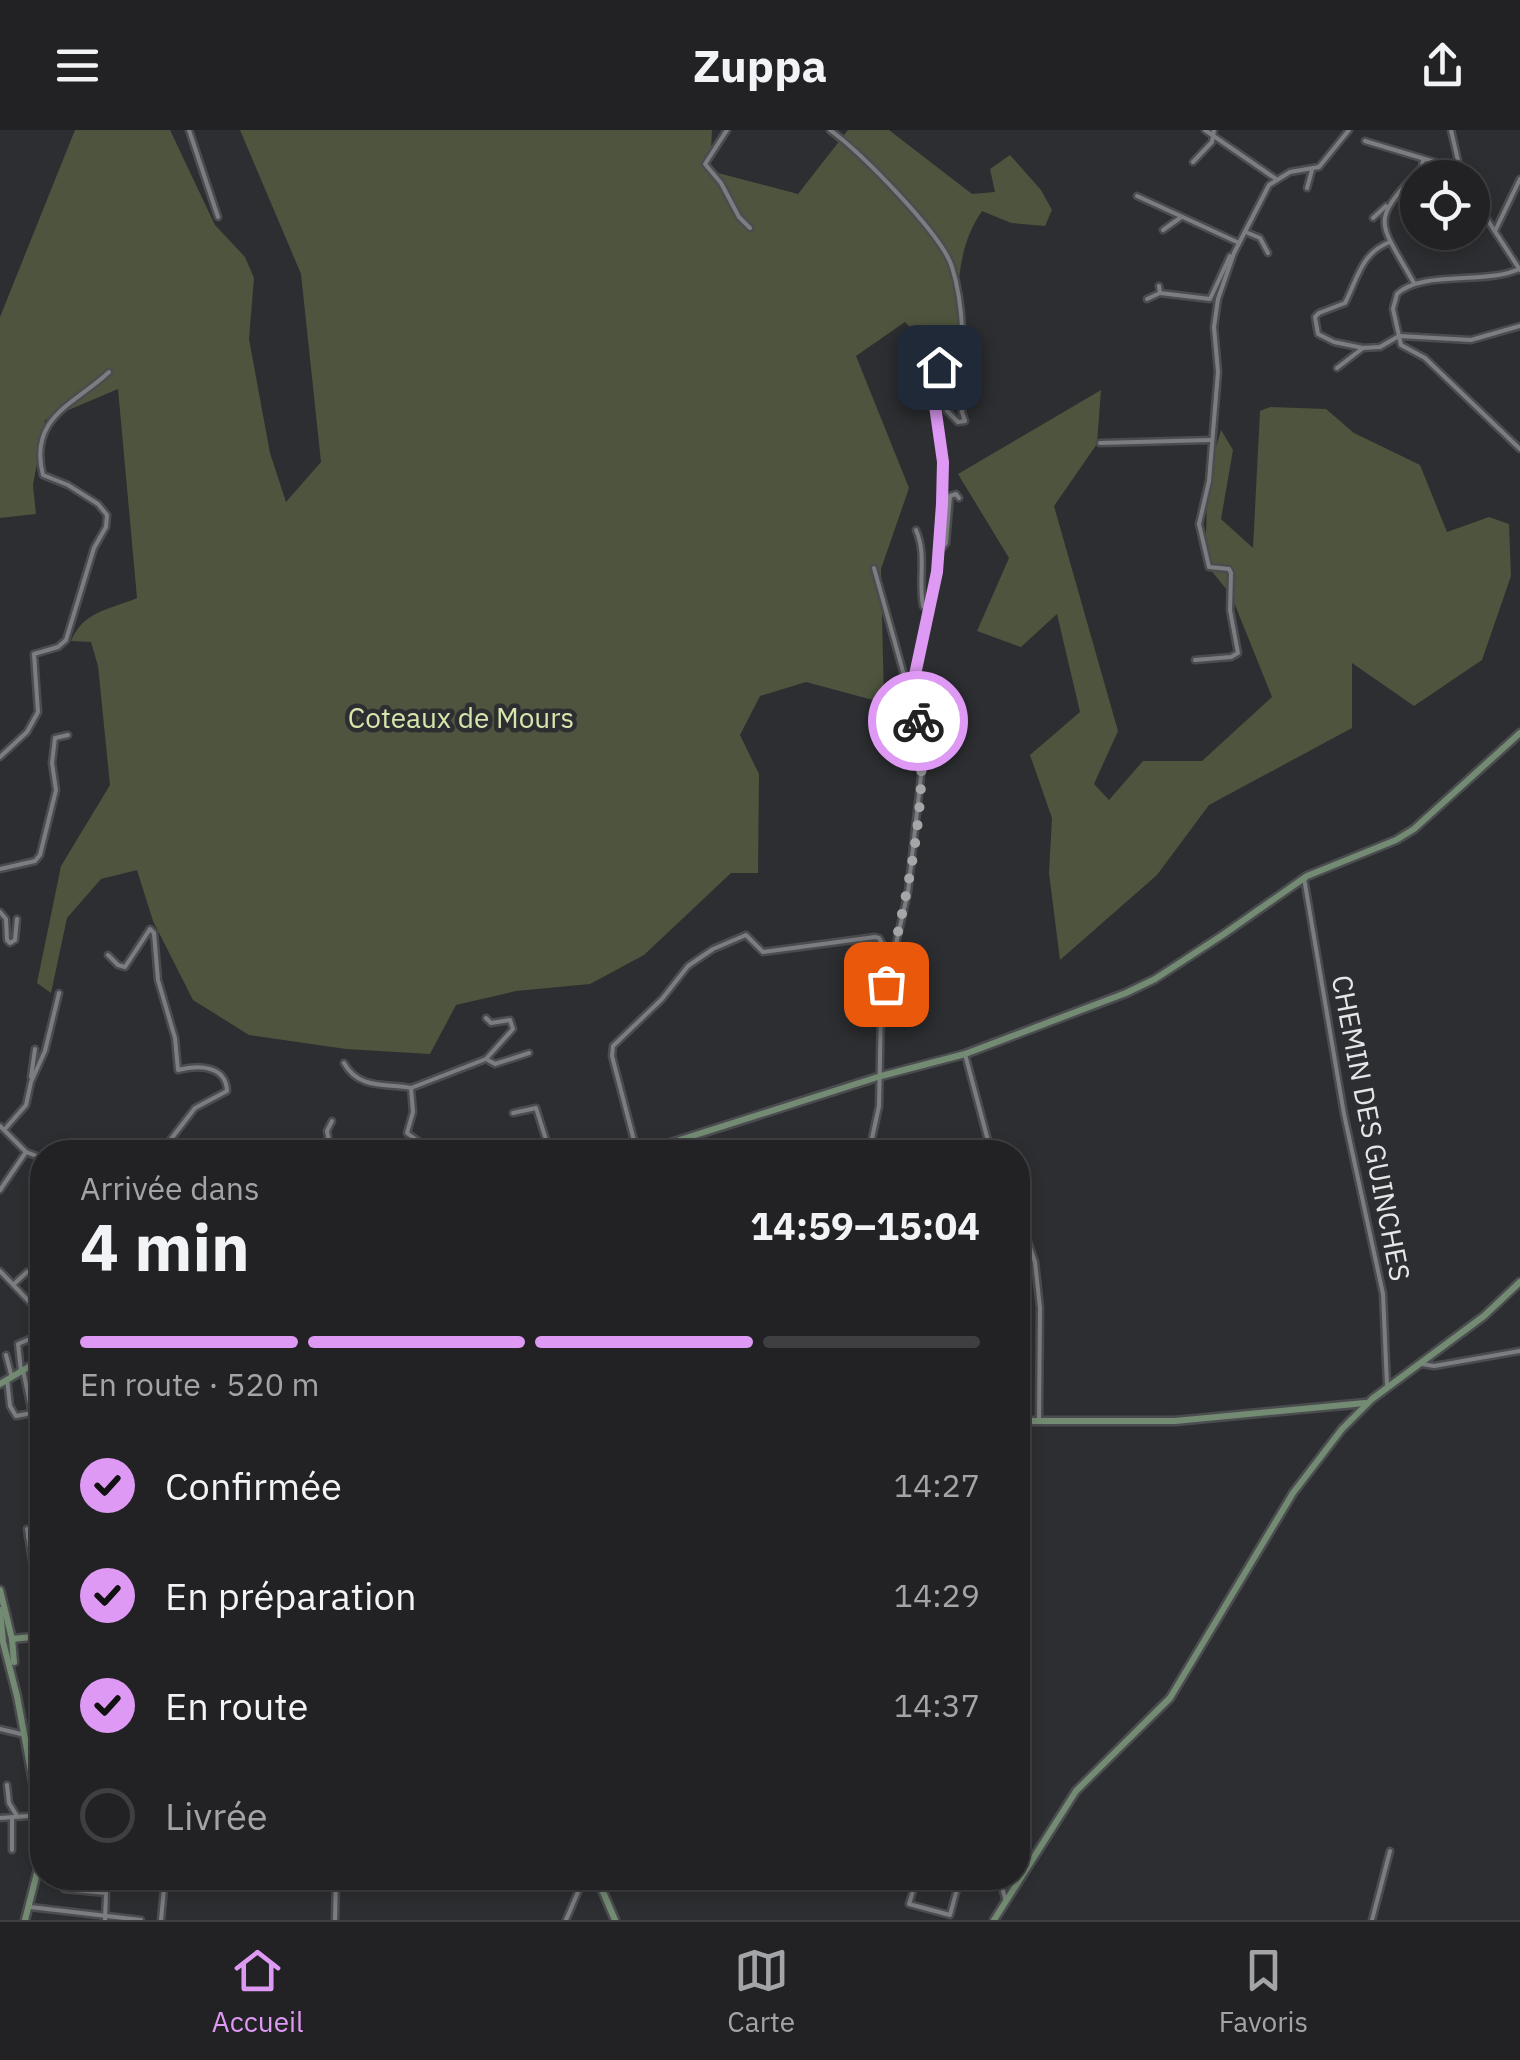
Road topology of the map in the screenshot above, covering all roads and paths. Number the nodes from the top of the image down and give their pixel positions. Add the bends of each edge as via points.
1 (189, 130) edge
2 (727, 130) edge
3 (830, 130) edge
4 (1204, 130) edge
5 (1349, 130) edge
6 (1451, 130) edge
7 (1214, 133) edge
8 (1365, 142) dead end
9 (1424, 160) edge
10 (1456, 160) edge
11 (1192, 162) dead end
12 (1312, 170) junction
13 (1276, 178) junction
14 (1520, 179) edge
15 (1306, 188) dead end
16 (1400, 191) edge
17 (1136, 196) dead end
18 (1386, 206) junction
19 (218, 217) dead end
20 (1181, 217) junction
21 (1373, 218) dead end
22 (1490, 223) edge
23 (750, 228) dead end
24 (1163, 230) dead end
25 (1495, 231) junction
26 (1245, 233) junction
27 (1390, 242) junction
28 (1239, 243) junction
29 (1234, 253) junction
30 (1268, 253) dead end
31 (1520, 270) edge
32 (1414, 284) junction
33 (1147, 299) dead end
34 (1520, 326) edge
35 (1399, 336) junction
36 (1363, 348) junction
37 (1337, 368) dead end
38 (109, 372) dead end
39 (1211, 440) junction
40 (1100, 442) dead end
41 (1520, 449) edge
42 (959, 498) dead end
43 (916, 530) dead end
44 (939, 552) junction
45 (874, 568) dead end
46 (930, 611) junction
47 (1196, 660) dead end
48 (913, 684) junction
49 (68, 734) dead end
50 (1520, 734) edge
51 (0, 757) edge
52 (0, 869) edge
53 (1304, 878) junction
54 (0, 912) edge
55 (17, 919) dead end
56 (108, 955) dead end
57 (892, 961) junction
58 (59, 992) dead end
59 (486, 1018) dead end
60 (35, 1048) dead end
61 (529, 1053) dead end
62 (965, 1054) junction
63 (486, 1059) junction
64 (344, 1063) dead end
65 (880, 1076) junction
66 (31, 1082) junction
67 (411, 1088) junction
68 (513, 1113) dead end
69 (332, 1122) dead end
70 (2, 1128) edge
71 (170, 1140) edge
72 (329, 1140) edge
73 (414, 1140) edge
74 (546, 1140) edge
75 (636, 1140) edge
76 (678, 1140) edge
77 (872, 1140) edge
78 (988, 1140) edge
79 (26, 1152) junction
80 (30, 1154) edge
81 (0, 1190) edge
82 (1030, 1248) edge
83 (0, 1270) edge
84 (30, 1272) edge
85 (1520, 1282) edge
86 (13, 1284) junction
87 (30, 1302) edge
88 (30, 1340) edge
89 (1520, 1351) edge
90 (6, 1354) dead end
91 (1420, 1362) junction
92 (30, 1366) edge
93 (22, 1371) junction
94 (6, 1380) edge
95 (1388, 1386) junction
96 (1368, 1403) junction
97 (30, 1405) edge
98 (1341, 1407) junction
99 (30, 1413) edge
100 (1357, 1413) junction
101 (1030, 1422) edge
102 (1039, 1422) junction
103 (27, 1529) dead end
104 (28, 1537) joint
105 (30, 1549) edge
106 (0, 1590) edge
107 (0, 1610) edge
108 (6, 1640) edge
109 (0, 1730) edge
110 (26, 1736) junction
111 (30, 1757) edge
112 (30, 1759) edge
113 (6, 1785) dead end
114 (30, 1814) edge
115 (14, 1816) junction
116 (0, 1818) edge
117 (12, 1850) dead end
118 (1390, 1850) dead end
119 (1030, 1863) edge
120 (35, 1890) edge
121 (36, 1890) edge
122 (81, 1890) edge
123 (164, 1890) edge
124 (336, 1890) edge
125 (579, 1890) edge
126 (602, 1890) edge
127 (913, 1890) edge
128 (955, 1890) edge
129 (1003, 1890) edge
130 (1013, 1890) edge
131 (1006, 1901) junction
132 (32, 1907) junction
133 (69, 1913) junction
134 (105, 1918) edge
135 (27, 1920) edge
136 (67, 1920) edge
137 (141, 1920) edge
138 (161, 1920) edge
139 (336, 1920) edge
140 (566, 1920) edge
141 (615, 1920) edge
142 (994, 1920) edge
143 (1372, 1920) edge

1 - 19 street
2 - 23 street via 705,164
3 - 44 street via 929,228 951,264 965,421 947,411 943,370 936,368 931,378 943,462
4 - 7 street
5 - 12 street
6 - 10 street
7 - 11 street
7 - 13 street
8 - 9 street
12 - 13 street
12 - 15 street
13 - 26 street
14 - 25 street
16 - 18 street
17 - 20 street
18 - 21 street
18 - 27 street
20 - 24 street
20 - 28 street
22 - 25 street
25 - 31 street
26 - 28 street
26 - 30 street via 1260,238
27 - 32 street
27 - 36 street via 1359,267 1345,303 1316,315 1318,334
28 - 29 street
29 - 33 street via 1210,299 1160,289
29 - 39 street via 1214,327 1218,372
31 - 32 street
32 - 35 street via 1394,300
34 - 35 street via 1471,340
35 - 36 street
35 - 41 street via 1401,345 1425,358
36 - 37 street
38 - 51 street via 49,422 43,475 98,504 108,522 66,640 34,654 33,723
39 - 40 street
39 - 47 street via 1199,524 1210,567 1232,574 1238,652
42 - 44 street via 950,496 946,543
43 - 46 street via 923,546 923,606
44 - 46 street
45 - 48 street via 904,675
46 - 48 street
48 - 57 street via 921,776 908,892
49 - 52 street via 55,738 52,748 56,790 40,855
50 - 53 street via 1414,829
53 - 62 street via 1137,988
53 - 95 street, CHEMIN DES GUINCHES via 1383,1294
54 - 55 street via 8,942 15,940
56 - 71 street via 124,966 150,928 178,1070 203,1066 228,1085 227,1092 195,1108
57 - 65 street via 882,1008
57 - 75 street via 875,937 763,952 746,936 712,948 613,1046
58 - 66 street
59 - 63 street via 510,1020 513,1029
60 - 66 street
61 - 63 street via 496,1064
62 - 65 street
62 - 78 street
63 - 67 street
64 - 67 street via 370,1084
65 - 76 street
65 - 77 street
66 - 70 street via 26,1105
67 - 73 street via 406,1130
68 - 74 street via 536,1108
69 - 72 street
70 - 79 street
79 - 80 street
79 - 81 street
82 - 102 street via 1039,1295
83 - 86 street
84 - 86 street
85 - 91 street
86 - 87 street
88 - 93 street via 18,1344
89 - 91 street via 1434,1366
90 - 94 street
91 - 95 street
92 - 93 street
93 - 94 street
93 - 97 street
94 - 99 street via 16,1416
95 - 96 street
96 - 98 street
96 - 100 street
98 - 100 street
98 - 102 street via 1174,1422
100 - 119 street via 1294,1493 1170,1698 1076,1791
101 - 102 street
103 - 104 street
104 - 105 street
106 - 108 street
107 - 108 street
108 - 110 street
108 - 112 street
109 - 110 street
110 - 111 street
113 - 115 street
114 - 115 street
115 - 116 street
115 - 117 street
118 - 143 street
120 - 132 street
121 - 132 street
122 - 134 street via 106,1893
123 - 138 street
124 - 139 street
125 - 140 street
126 - 141 street
127 - 128 street via 910,1904 950,1915
129 - 131 street
130 - 131 street
131 - 142 street
132 - 133 street
132 - 135 street
133 - 134 street
133 - 136 street
134 - 137 street

